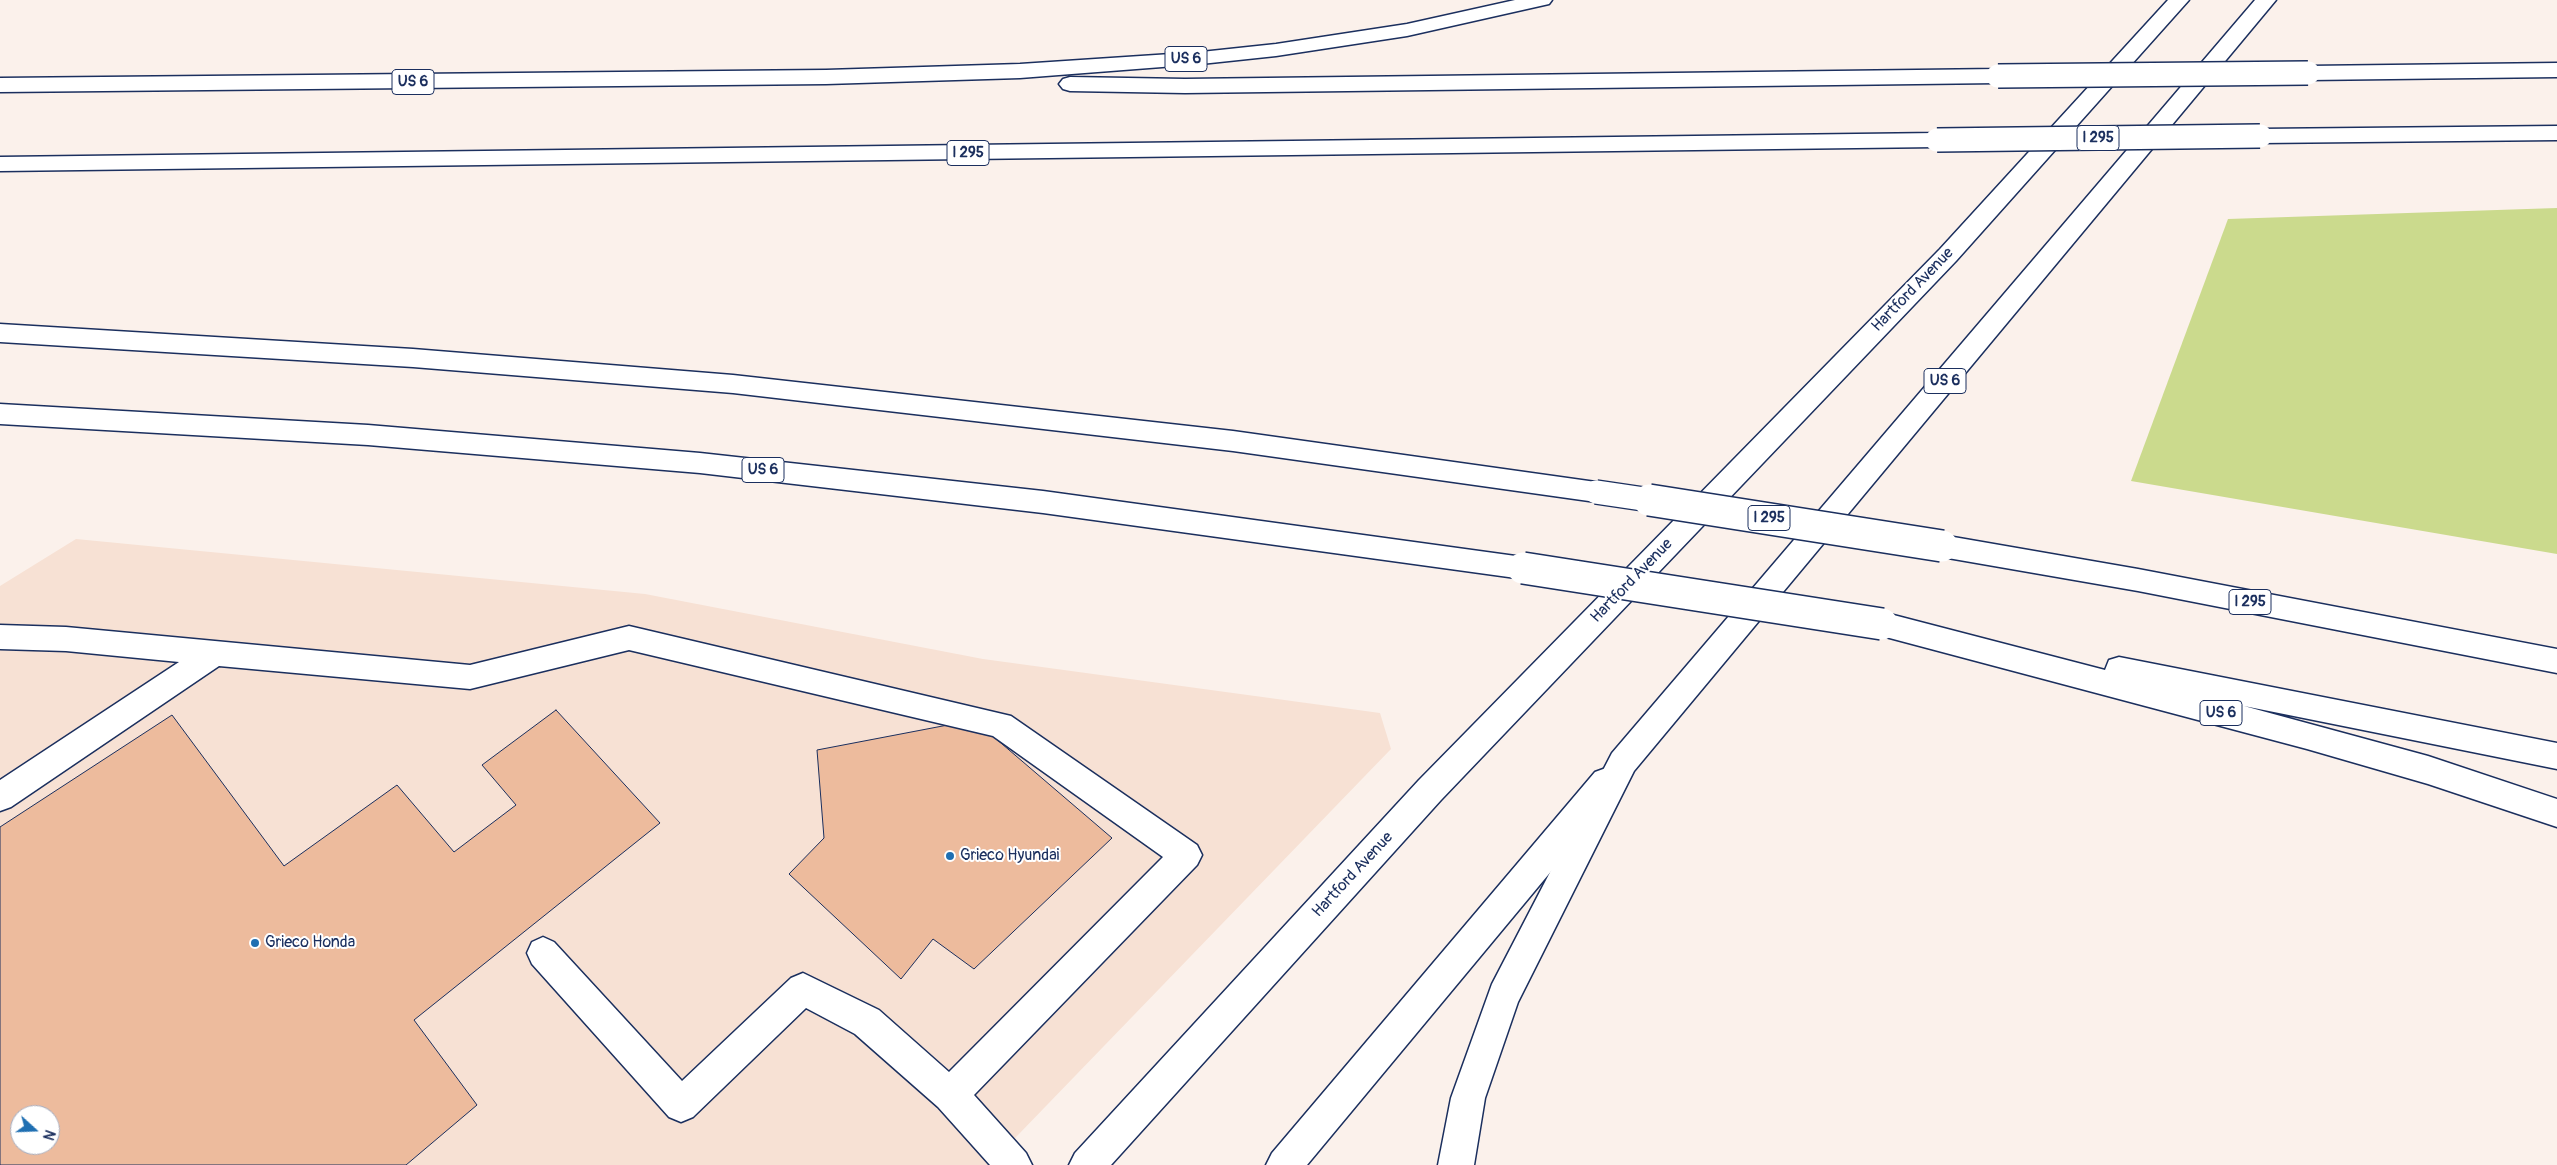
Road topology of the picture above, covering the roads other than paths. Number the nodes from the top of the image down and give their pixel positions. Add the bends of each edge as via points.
1 (1542, 0) edge
2 (2179, 0) edge
3 (2266, 0) edge
4 (2557, 70) edge
5 (826, 77) junction
6 (0, 85) edge
7 (2557, 133) edge
8 (0, 164) edge
9 (0, 333) edge
10 (0, 414) edge
11 (1882, 624) junction
12 (0, 637) edge
13 (215, 653) junction
14 (2557, 661) edge
15 (2557, 756) edge
16 (1623, 762) junction
17 (0, 797) edge
18 (2557, 813) edge
19 (543, 953) dead end
20 (950, 1095) junction
21 (1014, 1165) edge
22 (1087, 1165) edge
23 (1284, 1165) edge
24 (1456, 1165) edge

1 - 5 main road, US 6 via 1406,30 1238,54 1020,71
2 - 22 main road, Hartford Avenue via 1941,262 1430,790
3 - 16 main road, US 6
4 - 5 main road, bridge via 1184,86
5 - 6 main road, US 6
7 - 8 main road, I 295, bridge
9 - 14 main road, I 295, bridge via 414,358 723,383 1215,439 1596,492 1942,546 2138,580
10 - 11 main road, US 6, bridge via 368,435 690,462 1043,502 1522,568
11 - 15 main road
11 - 18 main road, US 6 via 2307,736 2428,770
12 - 13 main road via 66,639
13 - 17 main road
13 - 20 main road via 470,677 629,638 1001,725 1186,855
16 - 23 main road
16 - 24 main road via 1504,996 1468,1098
19 - 20 main road via 681,1105 803,989 866,1022
20 - 21 main road

